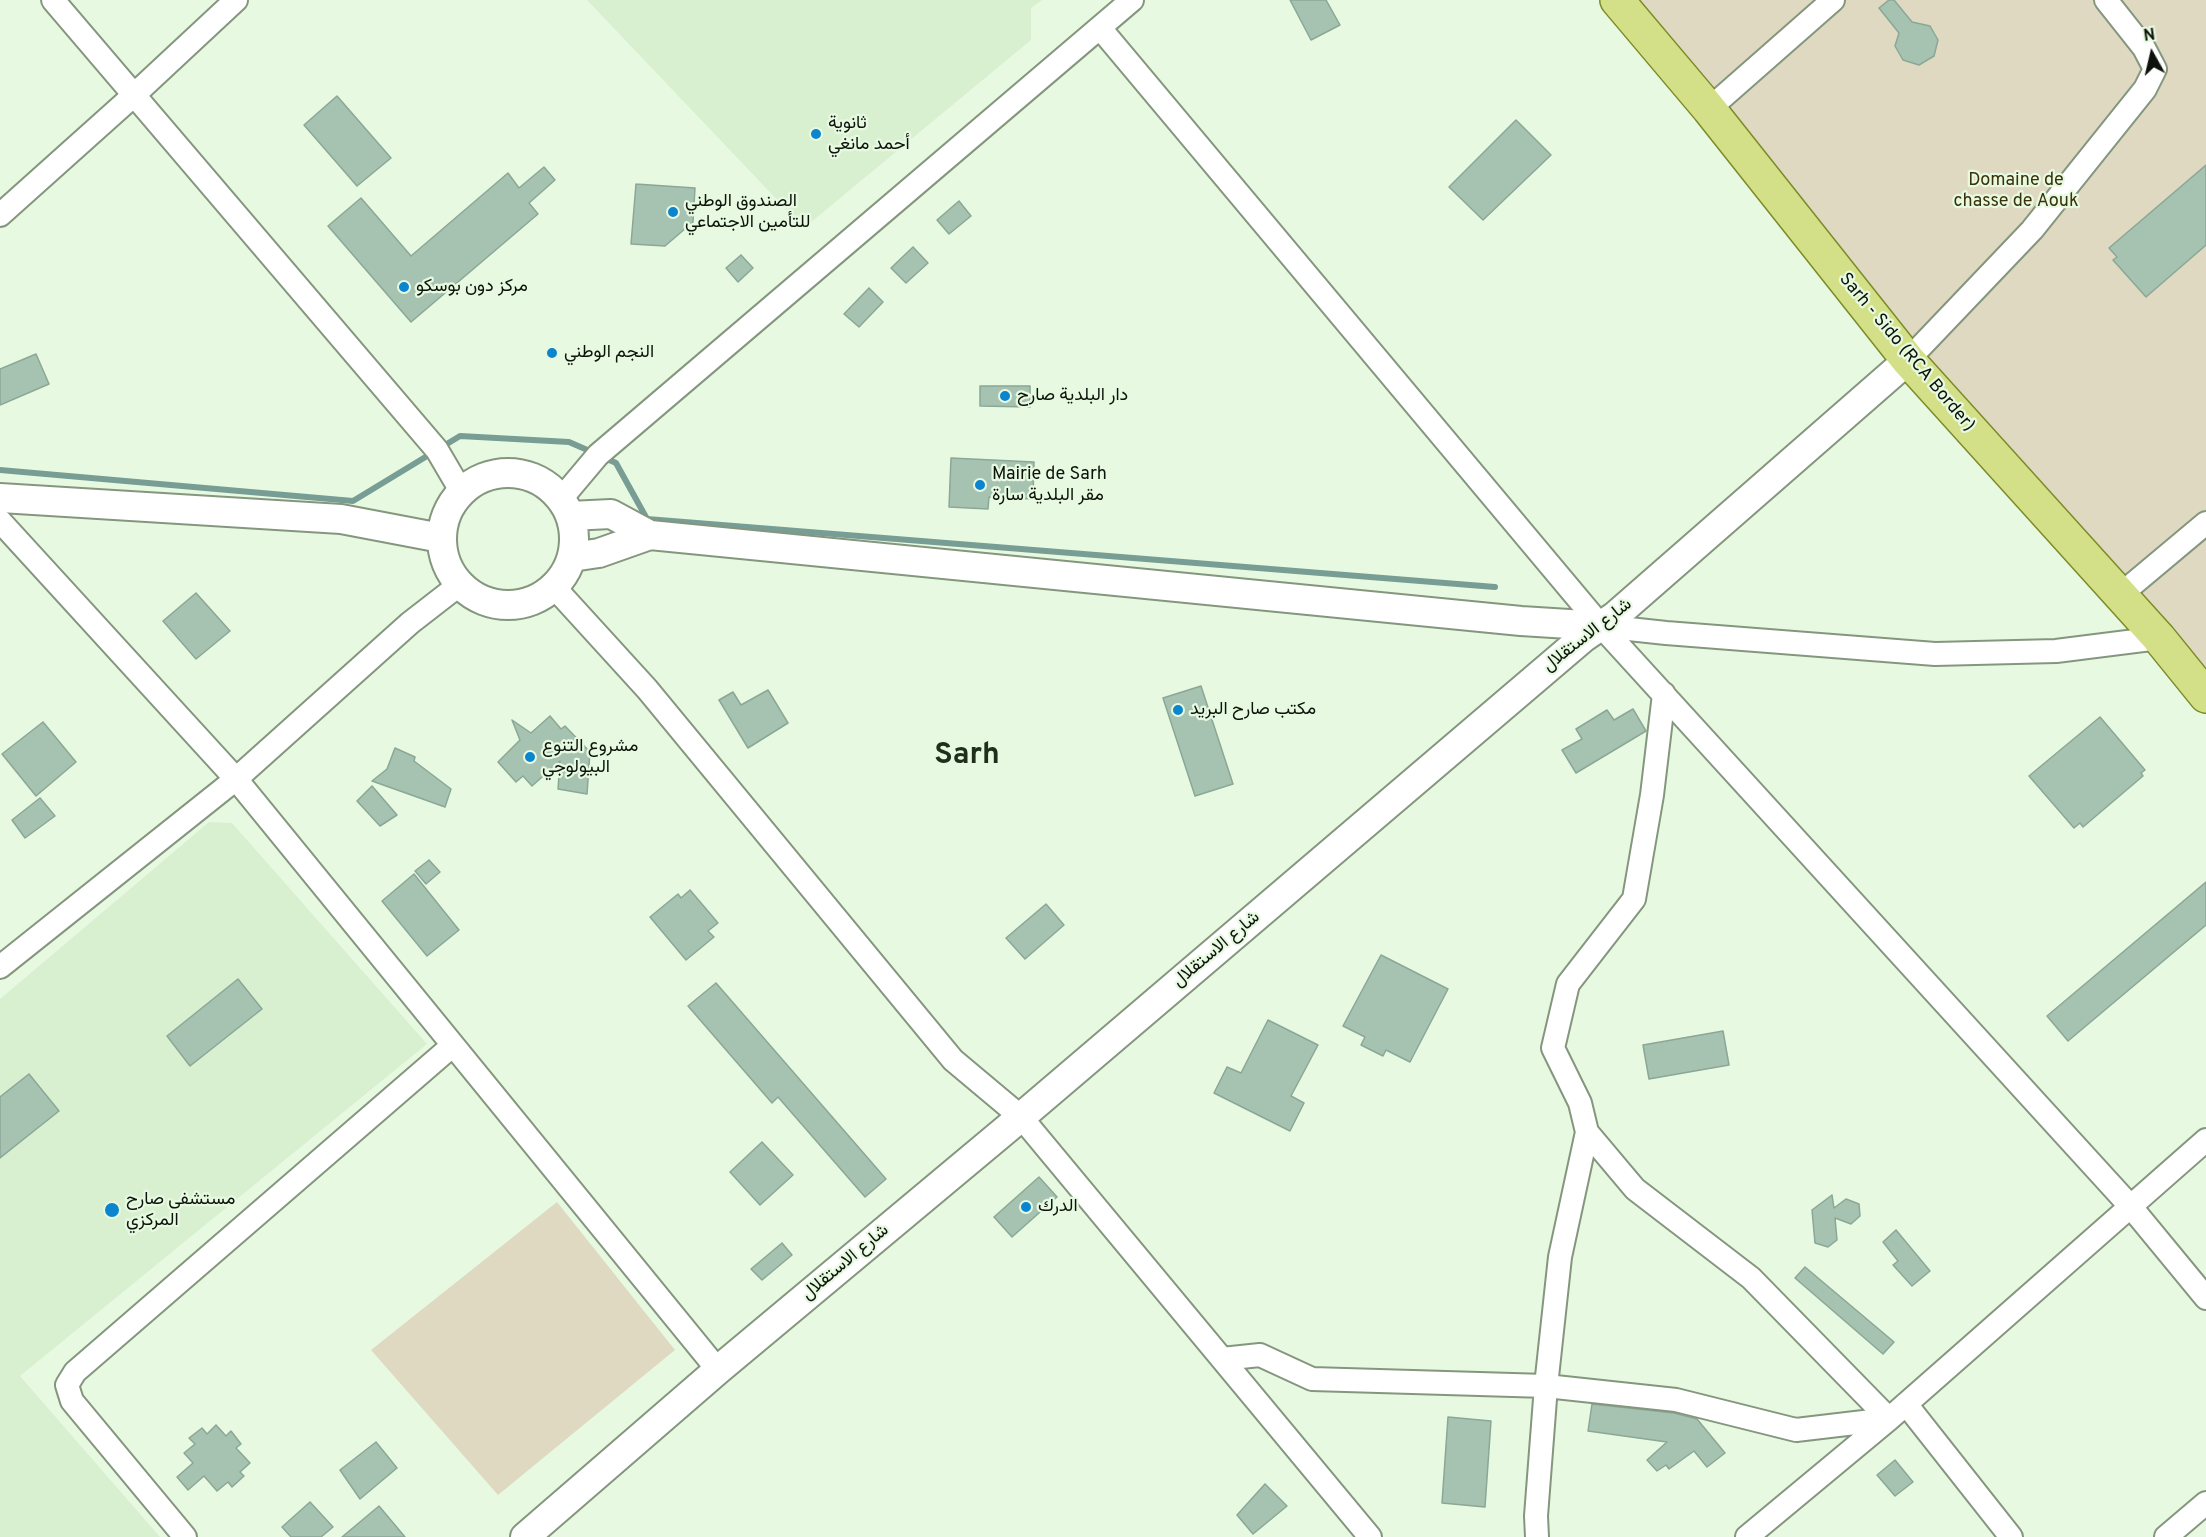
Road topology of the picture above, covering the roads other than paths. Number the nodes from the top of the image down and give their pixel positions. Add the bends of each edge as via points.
1 (53, 0) edge
2 (236, 0) edge
3 (1132, 0) edge
4 (1617, 0) edge
5 (1833, 0) edge
6 (2106, 0) edge
7 (1100, 28) junction
8 (134, 95) junction
9 (1709, 110) junction
10 (0, 215) edge
11 (1908, 360) junction
12 (461, 491) junction
13 (0, 498) edge
14 (566, 507) junction
15 (0, 521) edge
16 (2206, 523) edge
17 (650, 535) junction
18 (441, 538) junction
19 (572, 557) junction
20 (459, 585) junction
21 (554, 587) junction
22 (2120, 595) junction
23 (1601, 626) junction
24 (2159, 638) junction
25 (1664, 694) junction
26 (2206, 696) edge
27 (236, 779) junction
28 (0, 967) edge
29 (452, 1046) junction
30 (1022, 1117) junction
31 (1587, 1132) junction
32 (2206, 1140) edge
33 (2131, 1207) junction
34 (2206, 1298) edge
35 (1222, 1359) junction
36 (718, 1370) junction
37 (1546, 1386) junction
38 (1906, 1404) junction
39 (1888, 1419) junction
40 (2206, 1503) edge
41 (184, 1537) edge
42 (525, 1537) edge
43 (1370, 1537) edge
44 (1537, 1537) edge
45 (1747, 1537) edge
46 (2011, 1537) edge
47 (2166, 1537) edge

1 - 8 street
2 - 8 street
3 - 7 street
4 - 9 main road, Sarh - Sido (RCA Border)
5 - 9 street
6 - 11 street via 2144,48 2155,69 2145,89 2032,230
7 - 14 street via 598,455
7 - 23 street
8 - 10 street
8 - 12 street via 437,450
9 - 11 main road, Sarh - Sido (RCA Border)
11 - 22 main road, Sarh - Sido (RCA Border)
11 - 23 street, شارع الاستقلال
12 - 14 street via 480,479 502,473 524,475 544,484
12 - 18 street via 450,505
13 - 18 street via 341,519
14 - 17 street via 611,514
14 - 19 street via 574,536
15 - 27 street
16 - 22 street
17 - 19 street via 599,553
17 - 23 street
18 - 20 street via 449,571
19 - 21 street
20 - 21 street via 485,601 516,605 537,599
20 - 27 street via 410,623
21 - 30 street via 647,689 953,1060
22 - 24 main road, Sarh - Sido (RCA Border)
23 - 24 street via 1935,654 2056,651
23 - 25 street
23 - 30 street, شارع الاستقلال
24 - 26 main road, Sarh - Sido (RCA Border)
25 - 31 street via 1634,898 1568,984 1553,1048 1580,1103
25 - 33 street
27 - 28 street
27 - 29 street
29 - 36 street
29 - 41 street via 75,1372 67,1385 72,1401
30 - 35 street
30 - 36 street, شارع الاستقلال
31 - 37 street via 1560,1257
31 - 39 street via 1635,1189 1751,1278
32 - 33 street
33 - 34 street
33 - 38 street
35 - 37 street via 1260,1355 1312,1379
35 - 43 street
36 - 42 street, شارع الاستقلال
37 - 39 street via 1676,1400 1796,1430
37 - 44 street
38 - 39 street
38 - 46 street
39 - 45 street
40 - 47 street

